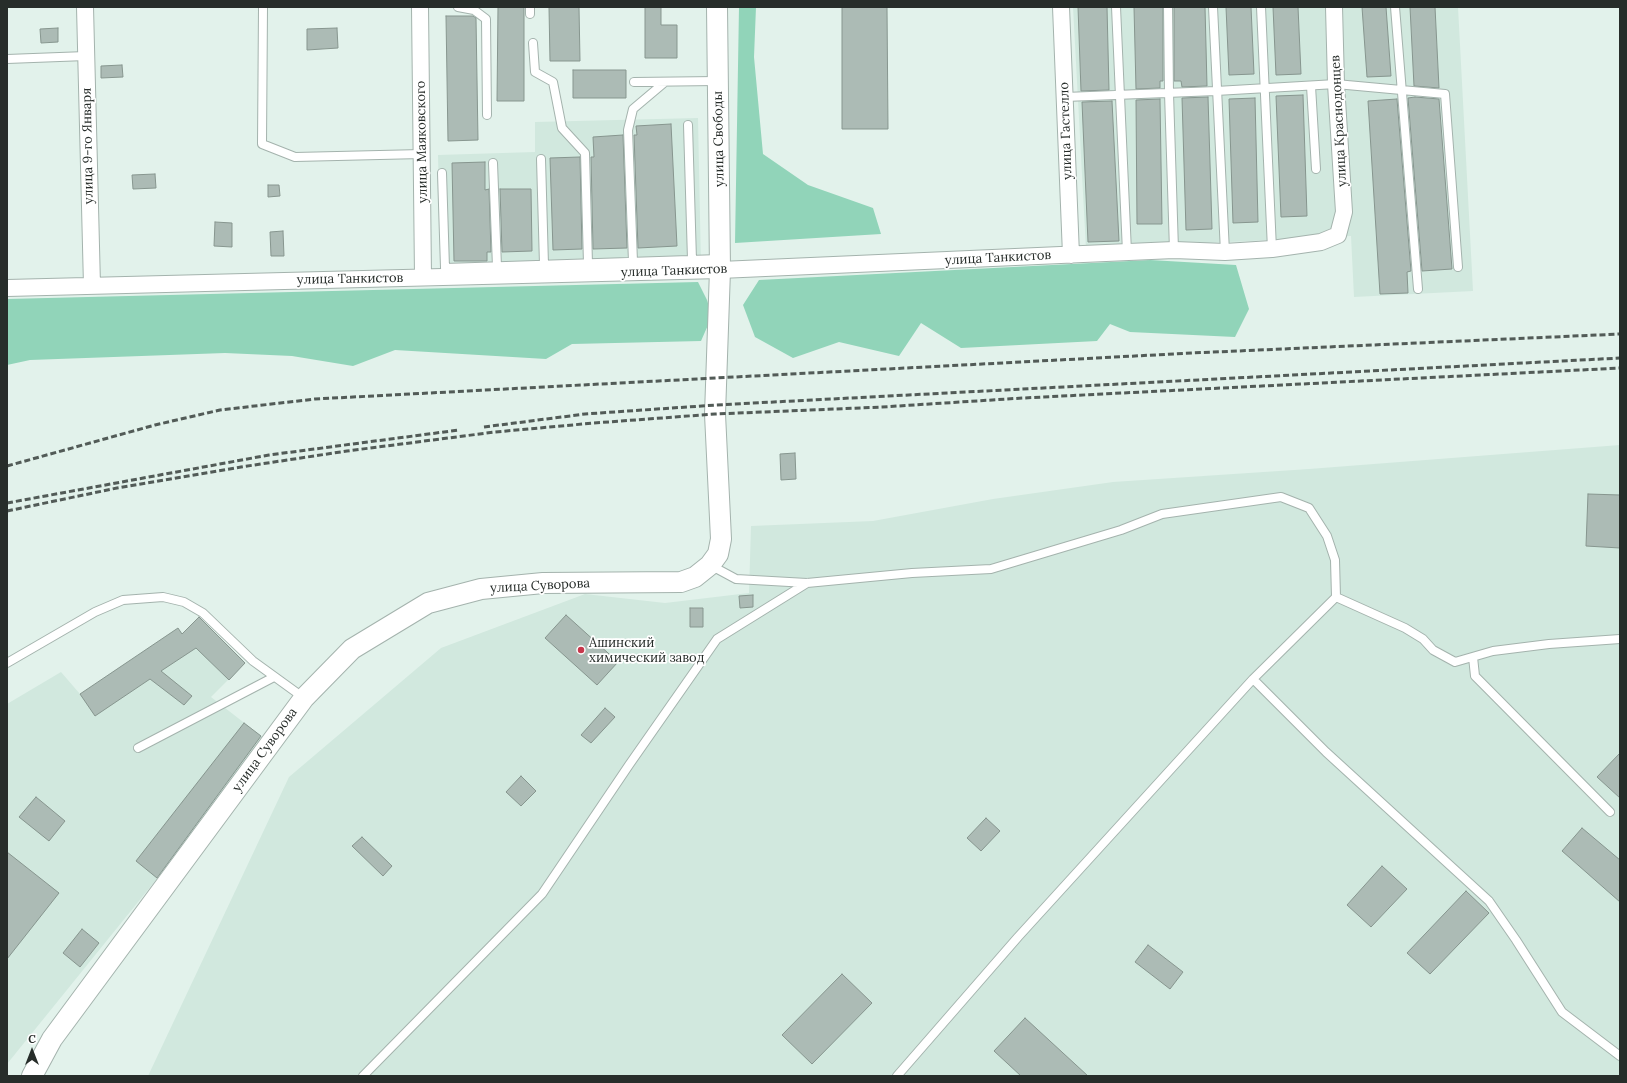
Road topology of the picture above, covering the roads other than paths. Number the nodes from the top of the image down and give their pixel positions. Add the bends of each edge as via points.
1 (85, 7) edge
2 (262, 7) edge
3 (420, 7) edge
4 (458, 7) edge
5 (717, 7) edge
6 (1061, 7) edge
7 (1116, 7) edge
8 (1168, 7) edge
9 (1213, 7) edge
10 (1261, 7) edge
11 (1334, 7) edge
12 (1396, 7) edge
13 (533, 43) dead end
14 (86, 56) junction
15 (7, 59) edge
16 (718, 80) junction
17 (634, 82) dead end
18 (665, 82) junction
19 (1336, 84) junction
20 (1311, 86) junction
21 (1265, 89) junction
22 (1216, 91) junction
23 (1402, 91) junction
24 (1169, 94) junction
25 (1119, 95) junction
26 (1065, 97) junction
27 (487, 115) dead end
28 (688, 125) dead end
29 (422, 154) junction
30 (541, 159) dead end
31 (493, 163) dead end
32 (1316, 168) dead end
33 (442, 173) dead end
34 (1338, 235) joint
35 (1272, 249) junction
36 (1174, 250) junction
37 (1128, 252) junction
38 (1225, 252) junction
39 (1071, 255) junction
40 (692, 260) junction
41 (633, 262) junction
42 (588, 264) junction
43 (720, 264) junction
44 (544, 265) junction
45 (497, 267) junction
46 (1458, 267) dead end
47 (423, 278) junction
48 (92, 286) junction
49 (7, 288) edge
50 (1418, 289) dead end
51 (710, 565) junction
52 (807, 583) junction
53 (1336, 597) junction
54 (1620, 639) edge
55 (1473, 657) junction
56 (7, 662) edge
57 (274, 676) junction
58 (1253, 679) junction
59 (304, 698) junction
60 (138, 748) dead end
61 (1610, 812) dead end
62 (1620, 1056) edge
63 (32, 1076) edge
64 (363, 1076) edge
65 (897, 1076) edge

1 - 14 street, улица 9-го Января
2 - 29 lane via 262,144 295,157
3 - 29 street, улица Маяковского
4 - 27 lane via 474,10 486,19
5 - 16 street, улица Свободы
6 - 26 street, улица Гастелло
7 - 25 lane
8 - 24 lane
9 - 22 lane
10 - 21 lane
11 - 19 street, улица Краснодонцев
12 - 23 lane
13 - 42 lane via 535,72 553,82 562,128 584,153
14 - 15 lane
14 - 48 street, улица 9-го Января
16 - 18 lane
16 - 43 street, улица Свободы
17 - 18 lane
18 - 41 lane via 633,109 628,130
19 - 20 lane
19 - 23 lane
19 - 34 street, улица Краснодонцев via 1344,212
20 - 21 lane
20 - 32 lane
21 - 22 lane
21 - 35 lane
22 - 24 lane
22 - 38 lane
23 - 46 lane via 1445,94
23 - 50 lane
24 - 25 lane
24 - 36 lane
25 - 26 lane
25 - 37 lane
26 - 39 street, улица Гастелло
28 - 40 lane
29 - 47 street, улица Маяковского
30 - 44 lane
31 - 45 lane
33 - 45 lane via 445,268
34 - 35 street, улица Танкистов via 1321,242
35 - 38 street, улица Танкистов
36 - 37 street, улица Танкистов
36 - 38 street, улица Танкистов
37 - 39 street, улица Танкистов
39 - 43 street, улица Танкистов
40 - 41 lane
40 - 43 lane
41 - 42 lane
42 - 44 lane
43 - 47 street, улица Танкистов
43 - 51 street, улица Суворова via 715,414 721,540 718,554
44 - 45 lane
47 - 48 street, улица Танкистов
48 - 49 street, улица Танкистов
51 - 52 lane via 736,579
51 - 59 street, улица Суворова via 695,577 681,582 543,583 481,589 428,603 352,649
52 - 53 lane via 912,573 991,569 1120,530 1162,514 1281,497 1309,508 1327,536 1335,560
52 - 64 lane via 717,639 542,894
53 - 55 lane via 1405,628 1423,639 1433,650 1455,662
53 - 58 lane
54 - 55 lane via 1549,644 1494,651
55 - 61 lane via 1475,676
56 - 57 lane via 95,612 123,600 163,597 184,602 203,613
57 - 59 lane
57 - 60 lane
58 - 62 lane via 1326,752 1489,901 1562,1012
58 - 65 lane via 1018,937
59 - 63 street, улица Суворова via 52,1039

